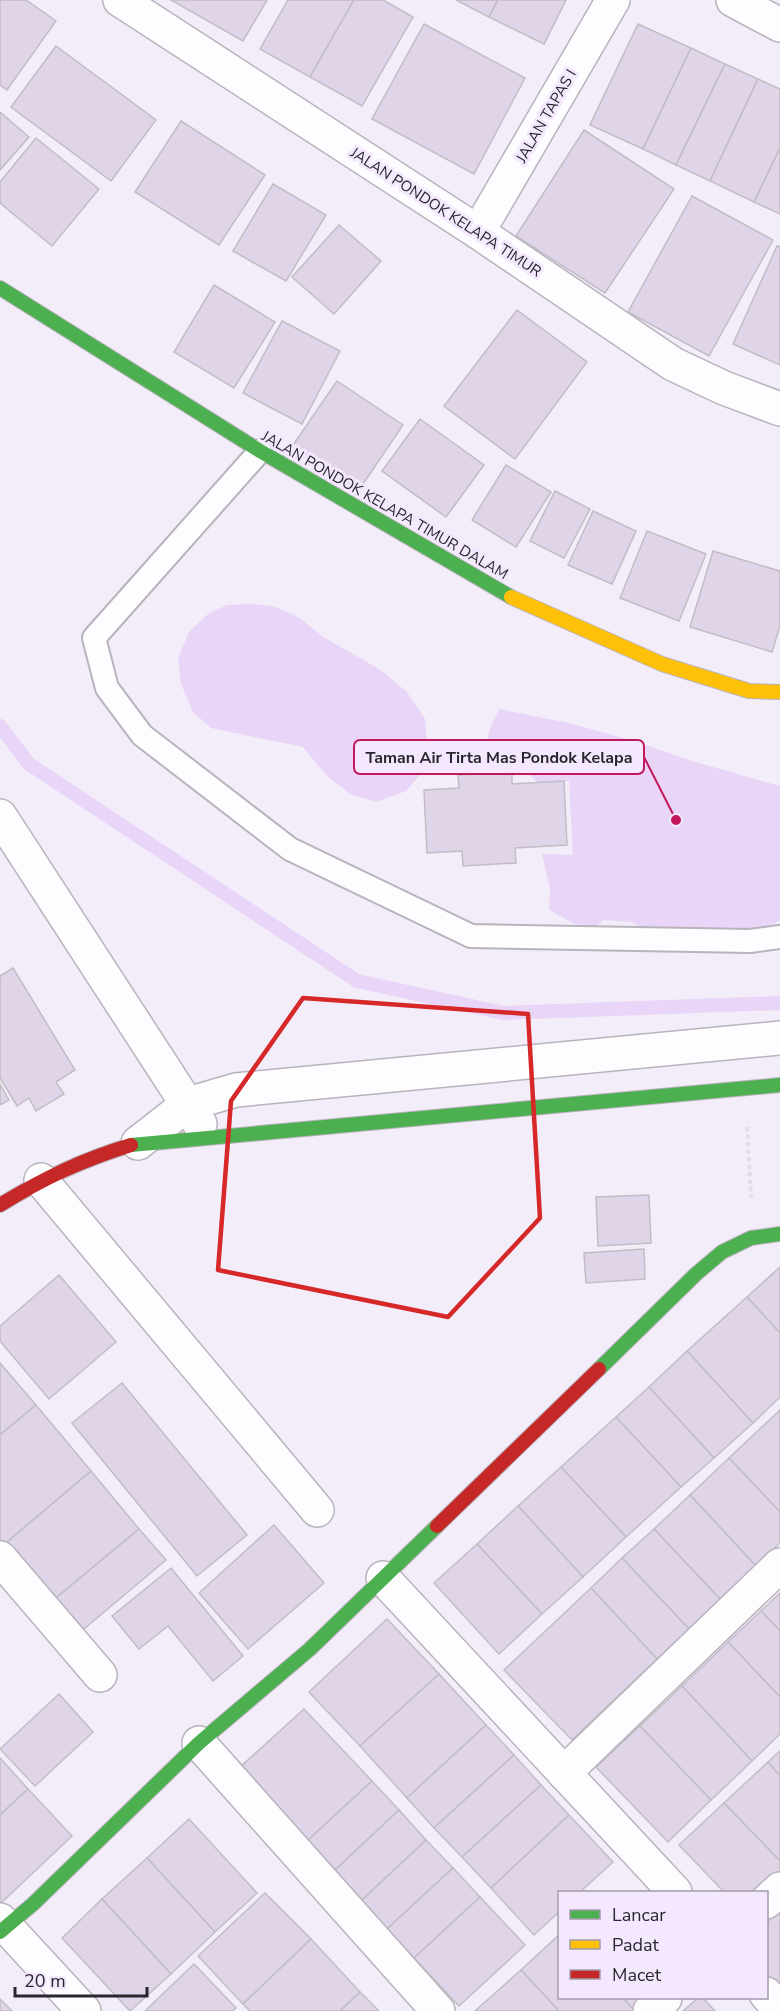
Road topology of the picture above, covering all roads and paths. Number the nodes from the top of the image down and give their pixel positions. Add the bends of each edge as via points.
1 (120, 0) edge
2 (613, 0) edge
3 (733, 0) edge
4 (780, 25) edge
5 (478, 232) junction
6 (0, 288) edge
7 (780, 409) edge
8 (260, 451) junction
9 (780, 692) edge
10 (0, 816) edge
11 (780, 937) edge
12 (780, 1038) edge
13 (780, 1084) edge
14 (745, 1088) junction
15 (188, 1104) junction
16 (209, 1139) junction
17 (138, 1143) junction
18 (41, 1180) junction
19 (0, 1205) edge
20 (780, 1234) edge
21 (751, 1238) junction
22 (317, 1510) dead end
23 (0, 1558) edge
24 (780, 1565) edge
25 (383, 1578) junction
26 (100, 1675) dead end
27 (199, 1743) junction
28 (564, 1773) junction
29 (780, 1889) edge
30 (673, 1891) edge
31 (768, 1900) edge
32 (2, 1926) edge
33 (768, 1996) edge
34 (664, 1999) edge
35 (780, 2010) edge
36 (84, 2011) edge
37 (438, 2011) edge
38 (650, 2011) edge

1 - 5 street, JALAN PONDOK KELAPA TIMUR
2 - 5 street, JALAN TAPAS I
3 - 4 street
5 - 7 street, JALAN PONDOK KELAPA TIMUR via 673,364
6 - 8 street, JALAN PONDOK KELAPA TIMUR DALAM
8 - 9 street, JALAN PONDOK KELAPA TIMUR DALAM via 545,613 662,664 749,691
8 - 11 lane via 94,638 107,688 142,735 290,849 471,936 750,941
10 - 15 street
12 - 15 street via 236,1090
13 - 14 street
14 - 16 street
14 - 21 path
15 - 16 street
15 - 17 street
16 - 17 street
17 - 18 street
18 - 19 street
18 - 22 street
20 - 21 street
21 - 25 street via 722,1252 696,1274
23 - 26 street
24 - 28 street
25 - 27 street via 310,1649
25 - 28 street
27 - 32 street via 33,1904
27 - 37 street
28 - 30 street
29 - 31 street
32 - 36 street
33 - 35 street
34 - 38 street

